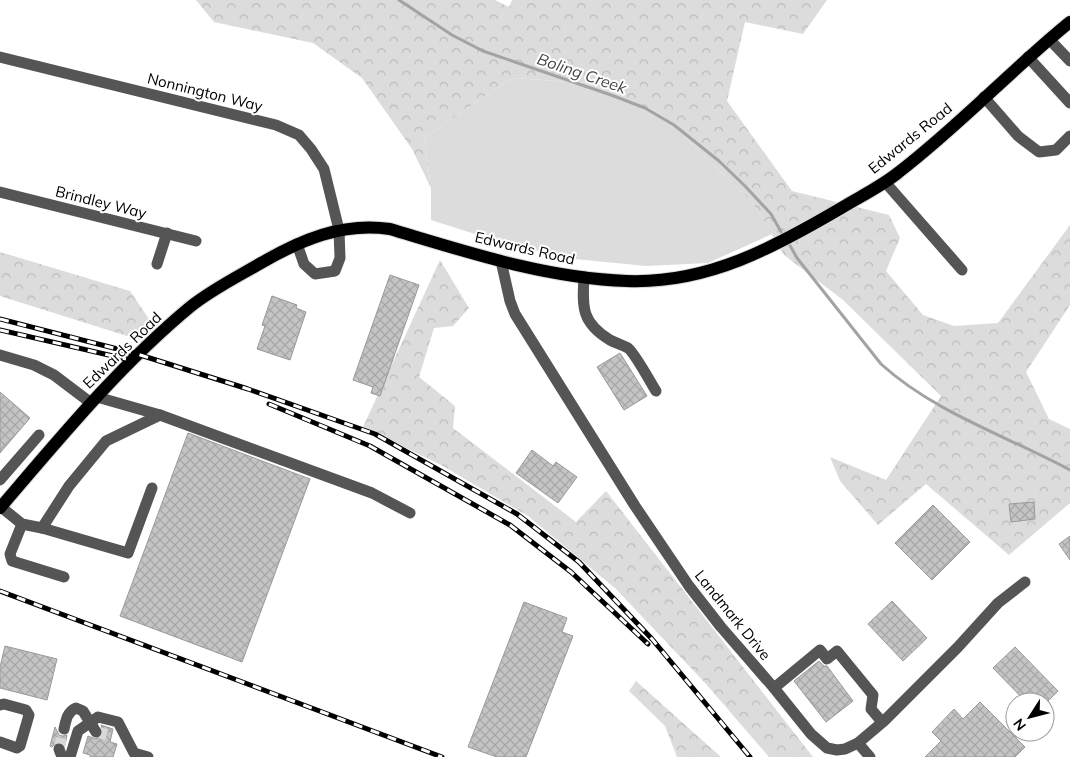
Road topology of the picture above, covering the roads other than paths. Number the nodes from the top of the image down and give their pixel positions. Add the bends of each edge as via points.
1 (1070, 22) edge
2 (1049, 39) junction
3 (0, 57) edge
4 (1028, 57) junction
5 (1070, 61) edge
6 (984, 97) junction
7 (1070, 103) edge
8 (1070, 136) edge
9 (885, 182) junction
10 (0, 192) edge
11 (339, 230) junction
12 (167, 233) junction
13 (196, 241) dead end
14 (297, 244) junction
15 (501, 262) junction
16 (157, 264) dead end
17 (962, 270) dead end
18 (584, 277) junction
19 (0, 355) edge
20 (656, 391) dead end
21 (94, 400) junction
22 (160, 414) junction
23 (39, 435) dead end
24 (0, 480) edge
25 (0, 485) edge
26 (152, 488) dead end
27 (11, 495) junction
28 (0, 508) edge
29 (410, 513) dead end
30 (22, 524) junction
31 (42, 528) junction
32 (64, 577) dead end
33 (1025, 582) dead end
34 (774, 688) junction
35 (0, 706) edge
36 (882, 722) junction
37 (94, 727) junction
38 (64, 729) tunnel mouth
39 (0, 742) edge
40 (858, 743) junction
41 (132, 755) edge
42 (70, 757) edge
43 (148, 757) edge
44 (870, 757) edge

1 - 2 main road, Edwards Road
2 - 4 main road, Edwards Road
2 - 5 street
3 - 11 street, Nonnington Way via 276,125 299,135 324,169
4 - 6 main road, Edwards Road
4 - 7 street
6 - 8 street via 1018,136 1039,152 1056,150
6 - 9 main road, Edwards Road
9 - 17 street
9 - 18 main road, Edwards Road via 782,242 719,268 678,277 629,281
10 - 12 street, Brindley Way
11 - 14 main road, Edwards Road
11 - 14 street, Nonnington Way via 340,258 335,271 315,274 304,264
11 - 15 main road, Edwards Road via 390,229
12 - 13 street, Brindley Way
12 - 16 street
14 - 21 main road, Edwards Road via 191,306 131,360
15 - 18 main road, Edwards Road
15 - 34 street, Landmark Drive via 515,314 635,506 689,586
18 - 20 street via 586,318 592,328 630,349
19 - 21 street via 54,374
21 - 22 street
21 - 27 main road, Edwards Road
22 - 29 street via 372,493
22 - 31 street via 106,441 69,486
23 - 24 street
25 - 27 street
26 - 31 street via 128,553
27 - 28 main road, Edwards Road
28 - 30 street
30 - 31 street
30 - 32 street via 10,554 12,561
33 - 36 street, Landmark Drive via 998,603
34 - 36 street via 820,650 827,659 837,651 872,695 871,709
34 - 40 street, Landmark Drive via 823,746 837,750
35 - 39 street via 4,704 26,710 29,715 20,746 17,748
36 - 40 street, Landmark Drive
37 - 38 street via 83,711 76,708 67,715
37 - 41 street via 98,717 118,722 117,734
37 - 42 street via 78,732
40 - 44 street
41 - 43 street

